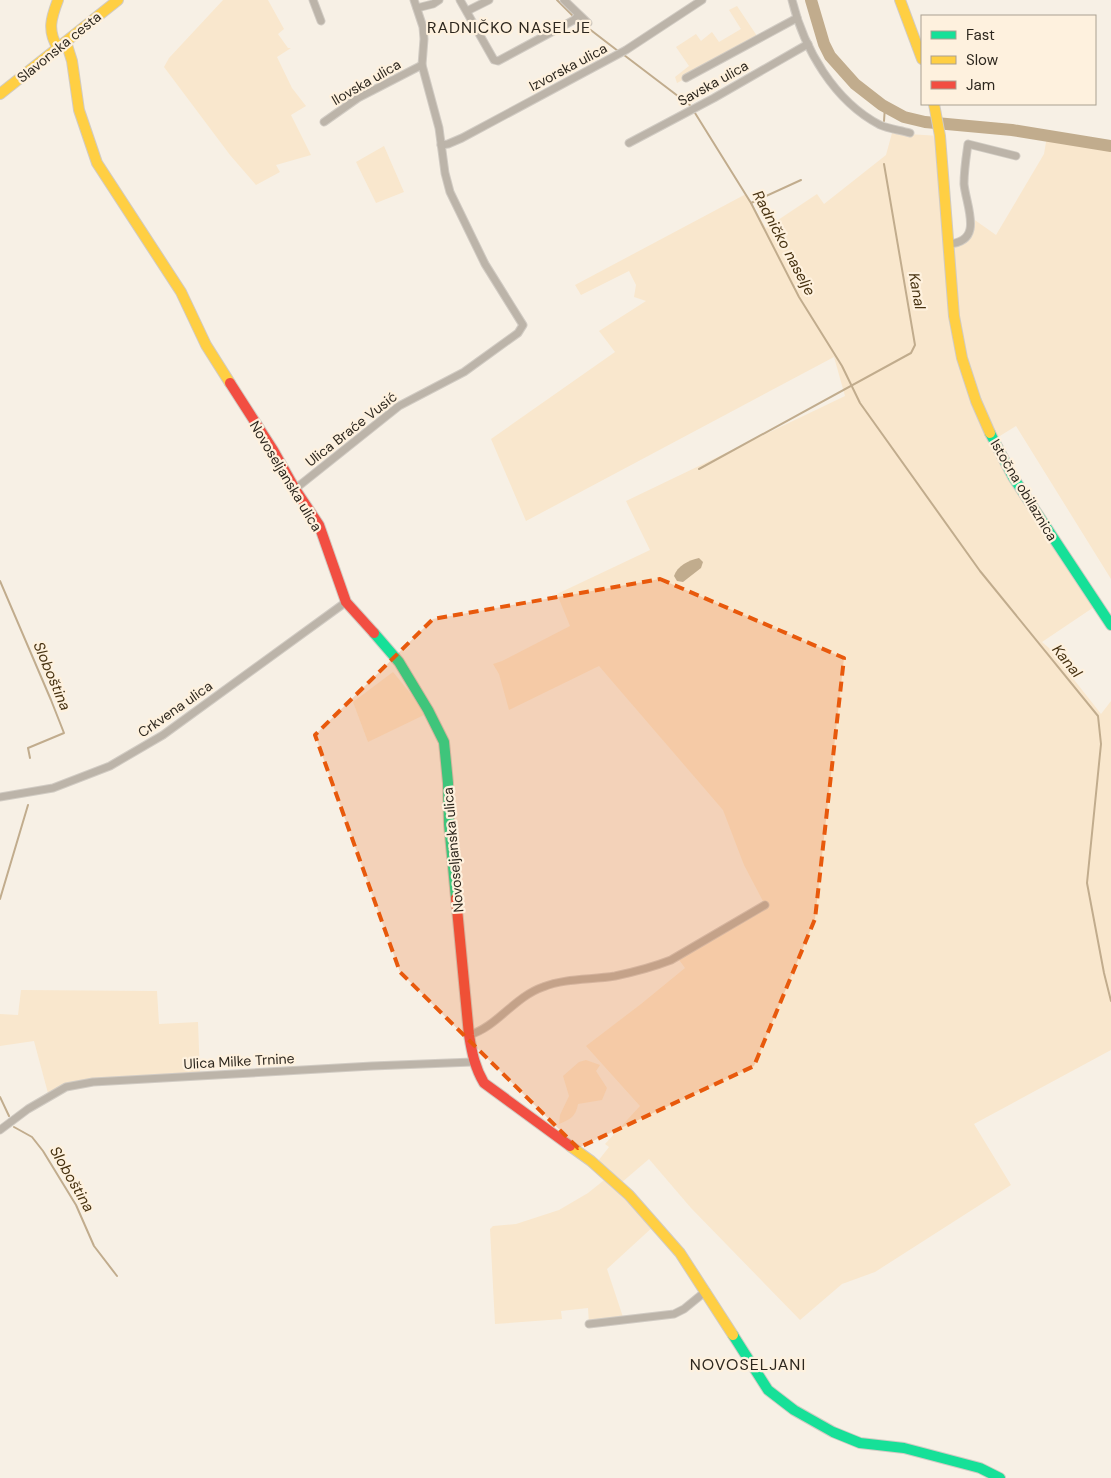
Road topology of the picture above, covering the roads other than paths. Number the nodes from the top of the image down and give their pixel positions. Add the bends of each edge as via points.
1 (58, 0) edge
2 (118, 0) edge
3 (313, 0) edge
4 (414, 0) edge
5 (439, 0) edge
6 (460, 0) edge
7 (489, 0) edge
8 (564, 0) edge
9 (702, 0) edge
10 (792, 0) edge
11 (900, 0) edge
12 (417, 8) junction
13 (467, 11) junction
14 (579, 15) junction
15 (797, 18) junction
16 (321, 21) dead end
17 (588, 22) dead end
18 (808, 44) junction
19 (62, 45) junction
20 (921, 56) edge
21 (422, 65) junction
22 (686, 78) dead end
23 (0, 94) edge
24 (935, 108) edge
25 (324, 122) dead end
26 (910, 132) dead end
27 (629, 143) dead end
28 (441, 145) junction
29 (1016, 156) dead end
30 (948, 244) junction
31 (295, 490) junction
32 (346, 602) junction
33 (1111, 625) edge
34 (0, 797) edge
35 (765, 905) dead end
36 (469, 1035) junction
37 (473, 1062) junction
38 (0, 1130) edge
39 (706, 1291) junction
40 (589, 1324) dead end
41 (1000, 1478) edge

1 - 19 main road, Novoseljanska ulica via 49,27 50,34
2 - 19 main road, Slavonska cesta
3 - 16 street
4 - 12 street
5 - 12 street
6 - 13 street
7 - 13 street
8 - 14 street
9 - 28 street, Izvorska ulica via 626,50 462,138
10 - 15 street
11 - 20 main road
12 - 21 street via 423,33
13 - 14 street via 494,60 498,61
14 - 17 street
15 - 18 street
15 - 22 street
18 - 26 street via 826,77 857,108 882,126
18 - 27 street, Savska ulica
19 - 23 main road, Slavonska cesta
19 - 31 main road, Novoseljanska ulica via 72,59 80,115 97,163 181,292 206,346
21 - 25 street, Ilovska ulica via 358,98
21 - 28 street
24 - 30 main road, Istočna obilaznica
28 - 31 street, Ulica Braće Vusić via 450,192 485,264 523,325 518,334 464,372 399,406
29 - 30 street via 968,144 964,180 972,225 964,239
30 - 33 main road, Istočna obilaznica via 954,316 962,358 983,417 1013,477
31 - 32 main road, Novoseljanska ulica via 318,525
32 - 34 street, Crkvena ulica via 163,735 110,766 53,788
32 - 36 main road, Novoseljanska ulica via 399,662 444,742
35 - 36 street via 655,967 542,987 510,1006 480,1032
36 - 37 main road, Novoseljanska ulica
37 - 38 street, Ulica Milke Trnine via 93,1082 66,1087
37 - 39 main road, Novoseljanska ulica via 484,1083 592,1161 629,1195 680,1253
39 - 40 street via 674,1314
39 - 41 main road, Novoseljanska ulica via 768,1390 794,1410 860,1443 904,1448 980,1468

